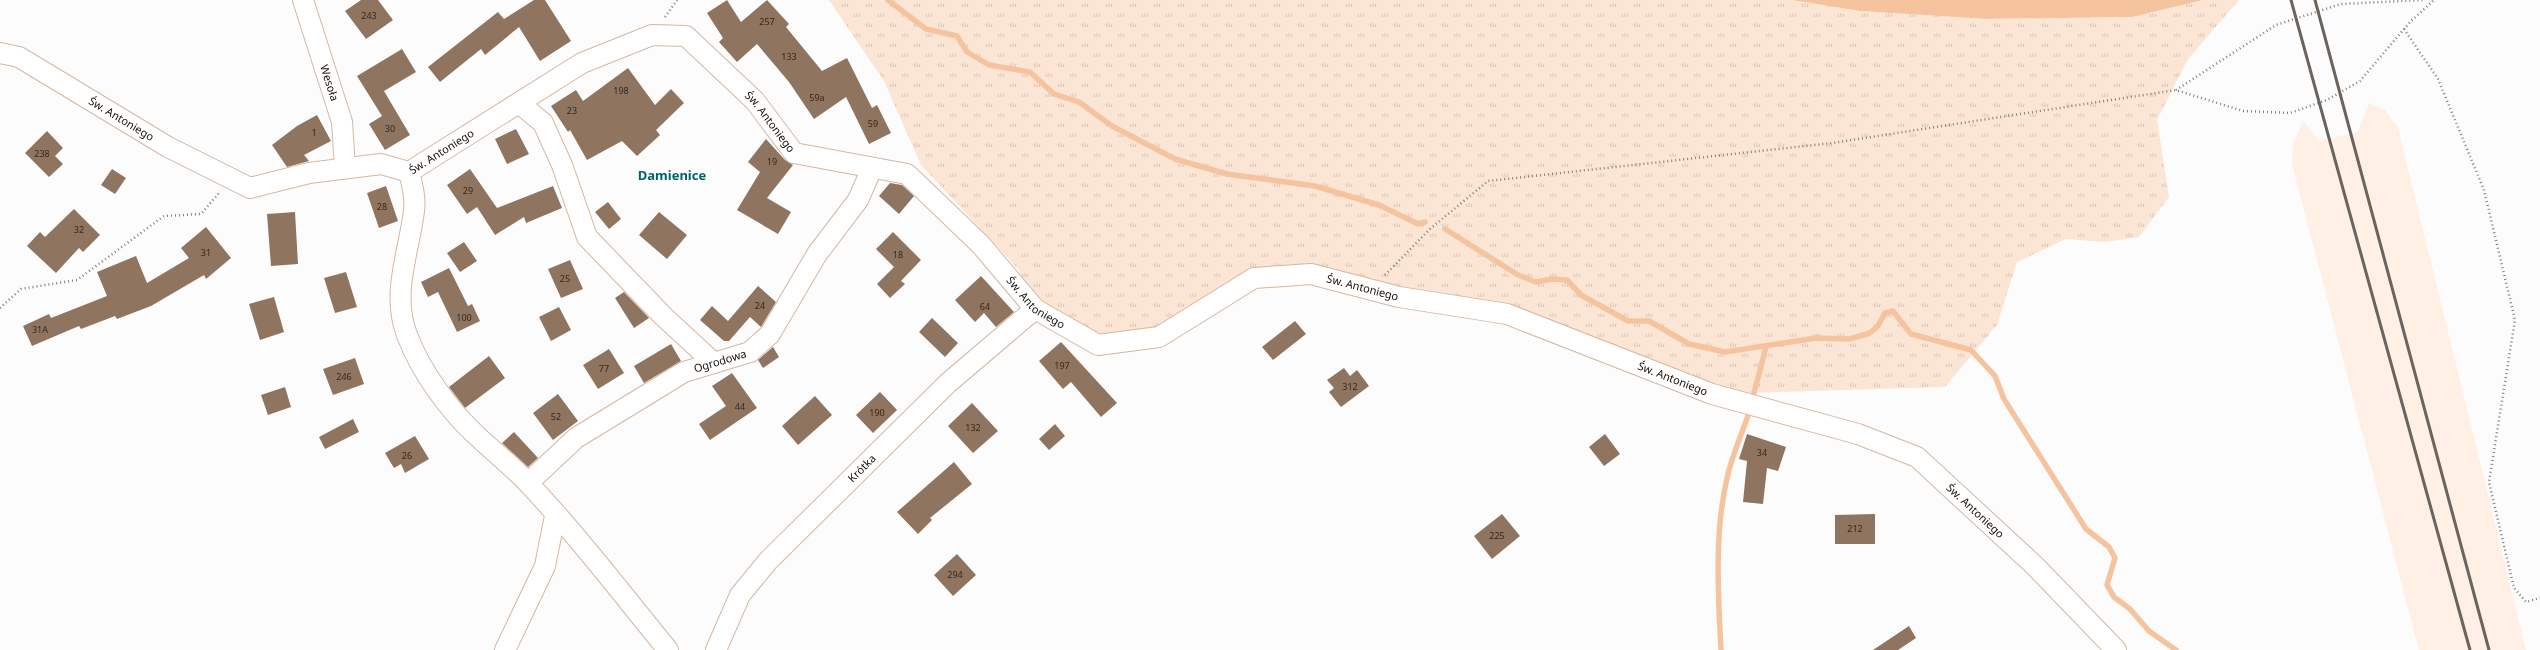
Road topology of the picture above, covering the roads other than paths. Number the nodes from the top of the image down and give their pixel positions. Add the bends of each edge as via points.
1 (303, 0) edge
2 (0, 53) edge
3 (519, 103) junction
4 (345, 168) junction
5 (872, 168) junction
6 (409, 172) junction
7 (1035, 309) junction
8 (714, 363) junction
9 (528, 483) junction
10 (555, 516) junction
11 (505, 650) edge
12 (668, 650) edge
13 (716, 650) edge
14 (2116, 650) edge

1 - 4 street, Wesoła via 342,122
2 - 4 street, Św. Antoniego via 19,57 168,147 250,188 310,173
3 - 5 street, Św. Antoniego via 582,63 652,35 686,36 755,101 794,153
3 - 6 street, Św. Antoniego
3 - 8 street via 543,123 562,165 587,237 663,316
4 - 6 street, Św. Antoniego via 381,164
5 - 7 street, Św. Antoniego via 907,174 981,245
5 - 8 street, Ogrodowa via 858,200 817,254 770,334 750,352
6 - 9 street via 414,210 400,294 407,335 446,401 476,435
7 - 13 street, Krótka via 948,383 768,561 740,595
7 - 14 street, Św. Antoniego via 1098,345 1158,337 1254,278 1312,274 1399,297 1507,314 1712,394 1858,434 1917,457 2035,566
8 - 9 street, Ogrodowa via 684,372 576,438
9 - 10 street
10 - 11 street via 545,566
10 - 12 street via 585,548

